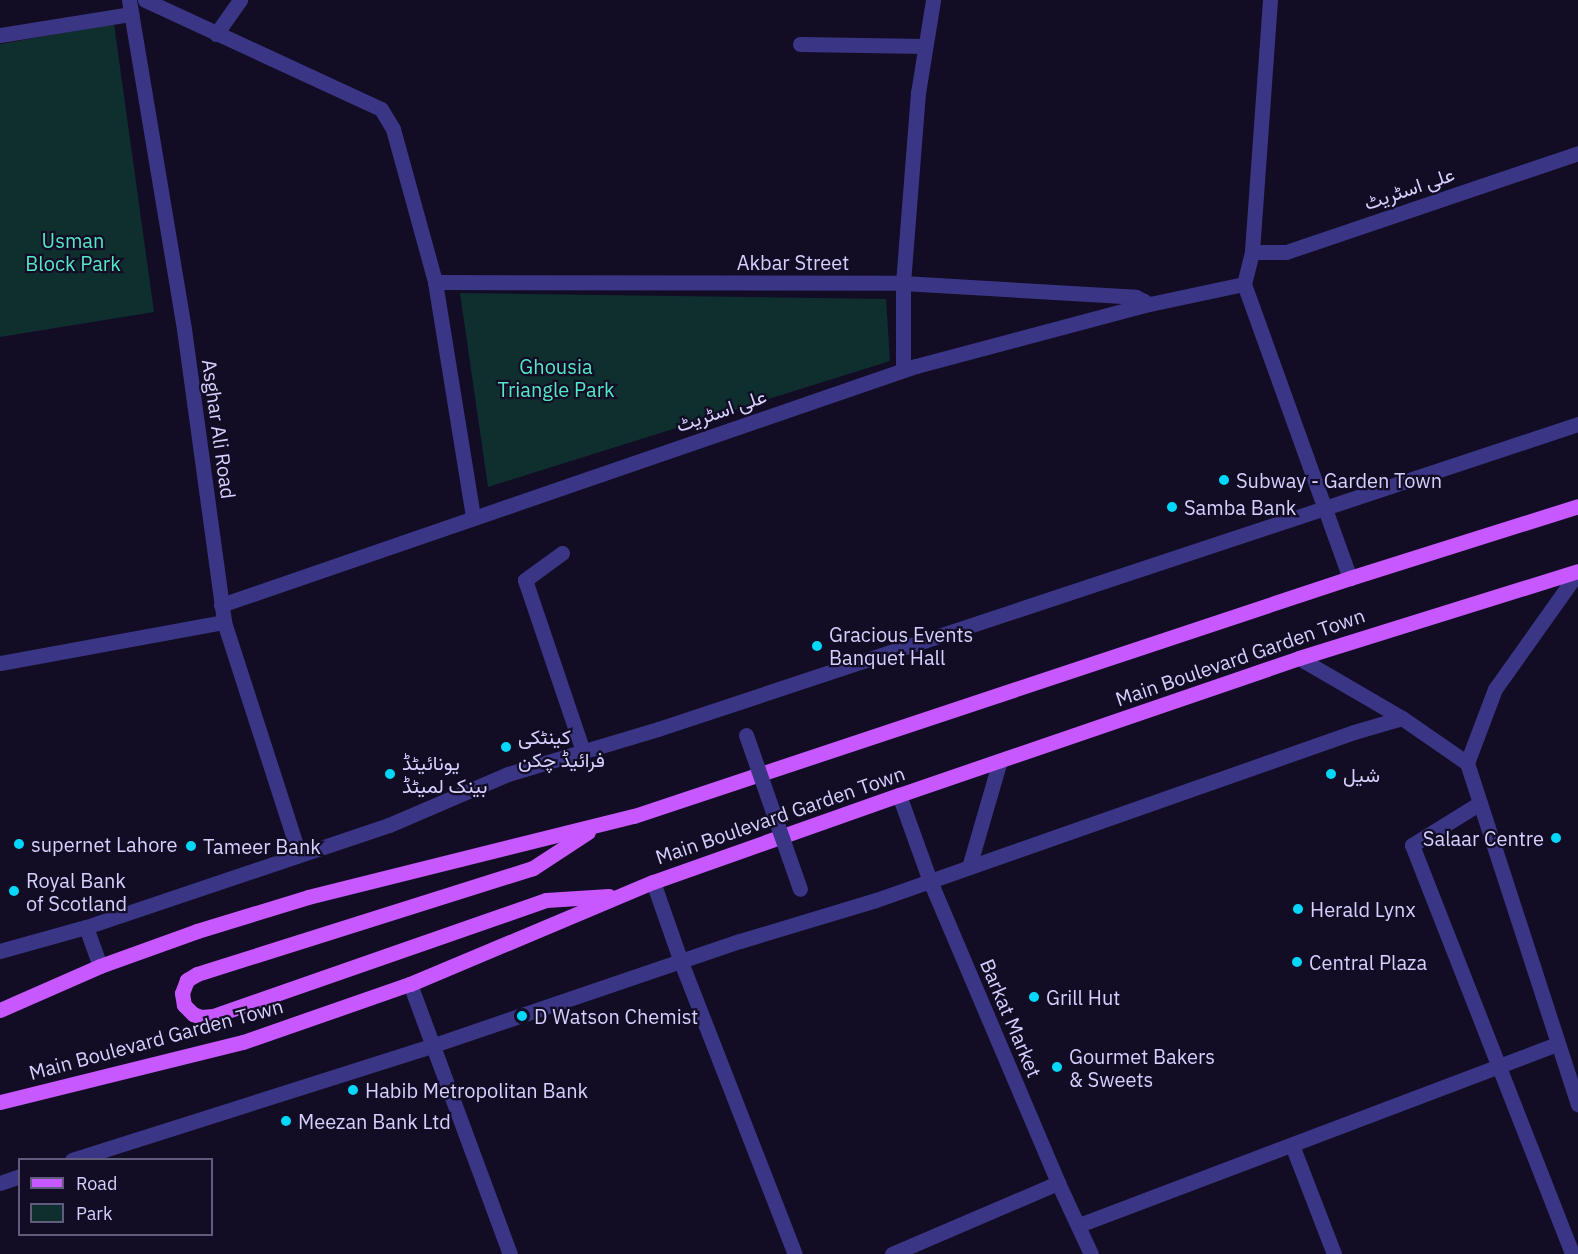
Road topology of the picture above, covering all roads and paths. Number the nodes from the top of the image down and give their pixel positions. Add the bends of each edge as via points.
1 (145, 0) edge
2 (240, 0) edge
3 (933, 0) edge
4 (1270, 0) edge
5 (130, 7) edge
6 (216, 34) junction
7 (0, 35) edge
8 (800, 44) dead end
9 (925, 46) junction
10 (1578, 153) edge
11 (1252, 252) junction
12 (435, 282) junction
13 (903, 283) junction
14 (1244, 284) junction
15 (1145, 305) junction
16 (903, 370) junction
17 (1578, 424) edge
18 (1578, 506) edge
19 (1323, 507) junction
20 (473, 517) junction
21 (562, 553) dead end
22 (1578, 572) edge
23 (1350, 578) junction
24 (221, 605) junction
25 (224, 622) junction
26 (1299, 658) junction
27 (0, 663) edge
28 (1402, 718) junction
29 (746, 735) dead end
30 (583, 751) junction
31 (1000, 760) junction
32 (1467, 763) junction
33 (899, 795) junction
34 (1480, 803) junction
35 (599, 825) junction
36 (299, 854) junction
37 (969, 867) junction
38 (930, 881) junction
39 (653, 882) junction
40 (800, 889) dead end
41 (624, 895) junction
42 (86, 927) junction
43 (0, 951) edge
44 (681, 962) junction
45 (100, 966) junction
46 (410, 984) junction
47 (0, 1010) edge
48 (1557, 1044) junction
49 (431, 1046) junction
50 (1499, 1066) junction
51 (0, 1102) edge
52 (1578, 1104) edge
53 (1292, 1145) junction
54 (78, 1158) edge
55 (18, 1177) edge
56 (0, 1182) edge
57 (1058, 1183) junction
58 (1079, 1225) junction
59 (510, 1254) edge
60 (795, 1254) edge
61 (892, 1254) edge
62 (1091, 1254) edge
63 (1334, 1254) edge
64 (1572, 1254) edge

1 - 6 street
2 - 6 street
3 - 9 street
4 - 11 street
5 - 7 street
5 - 24 street, Asghar Ali Road via 184,329
6 - 12 street via 381,109 393,129
8 - 9 street
9 - 13 street
10 - 11 street, علی اسٹریٹ via 1286,252
11 - 14 street
12 - 13 street, Akbar Street
12 - 20 street
13 - 15 street, Akbar Street via 1136,297
13 - 16 street
14 - 15 street, علی اسٹریٹ
14 - 19 street
15 - 16 street, علی اسٹریٹ
16 - 20 street, علی اسٹریٹ
17 - 19 street
18 - 23 main road, Main Boulevard Garden Town
19 - 23 street
19 - 30 street
20 - 24 street, علی اسٹریٹ
21 - 30 street via 525,580
22 - 26 main road, Main Boulevard Garden Town
22 - 32 street via 1495,689
23 - 35 main road, Main Boulevard Garden Town via 734,785
24 - 25 street, Asghar Ali Road
25 - 27 street
25 - 36 street, Asghar Ali Road
26 - 28 street
26 - 31 main road, Main Boulevard Garden Town
28 - 32 street
28 - 37 street
29 - 40 street, bridge
30 - 36 street via 508,774 389,825
31 - 33 main road, Main Boulevard Garden Town
31 - 37 street
32 - 34 street
33 - 38 street, Barkat Market
33 - 39 main road, Main Boulevard Garden Town
34 - 48 street
34 - 50 street via 1412,845
35 - 41 main road via 533,868 197,974 187,980 182,993 184,1005 193,1014 213,1016 546,900
35 - 45 main road, Main Boulevard Garden Town via 308,897
36 - 42 street
37 - 38 street
38 - 44 street
38 - 57 street, Barkat Market
39 - 41 main road, Main Boulevard Garden Town
39 - 44 street
41 - 46 main road, Main Boulevard Garden Town
42 - 43 street
42 - 45 street
44 - 49 street
44 - 60 street
45 - 47 main road, Main Boulevard Garden Town
46 - 49 street
46 - 51 main road, Main Boulevard Garden Town via 243,1042
48 - 50 street
48 - 52 street
49 - 54 street
49 - 59 street
50 - 53 street
50 - 64 street
53 - 58 street
53 - 63 street
55 - 56 street
57 - 58 street, Barkat Market
57 - 61 street
58 - 62 street, Barkat Market

